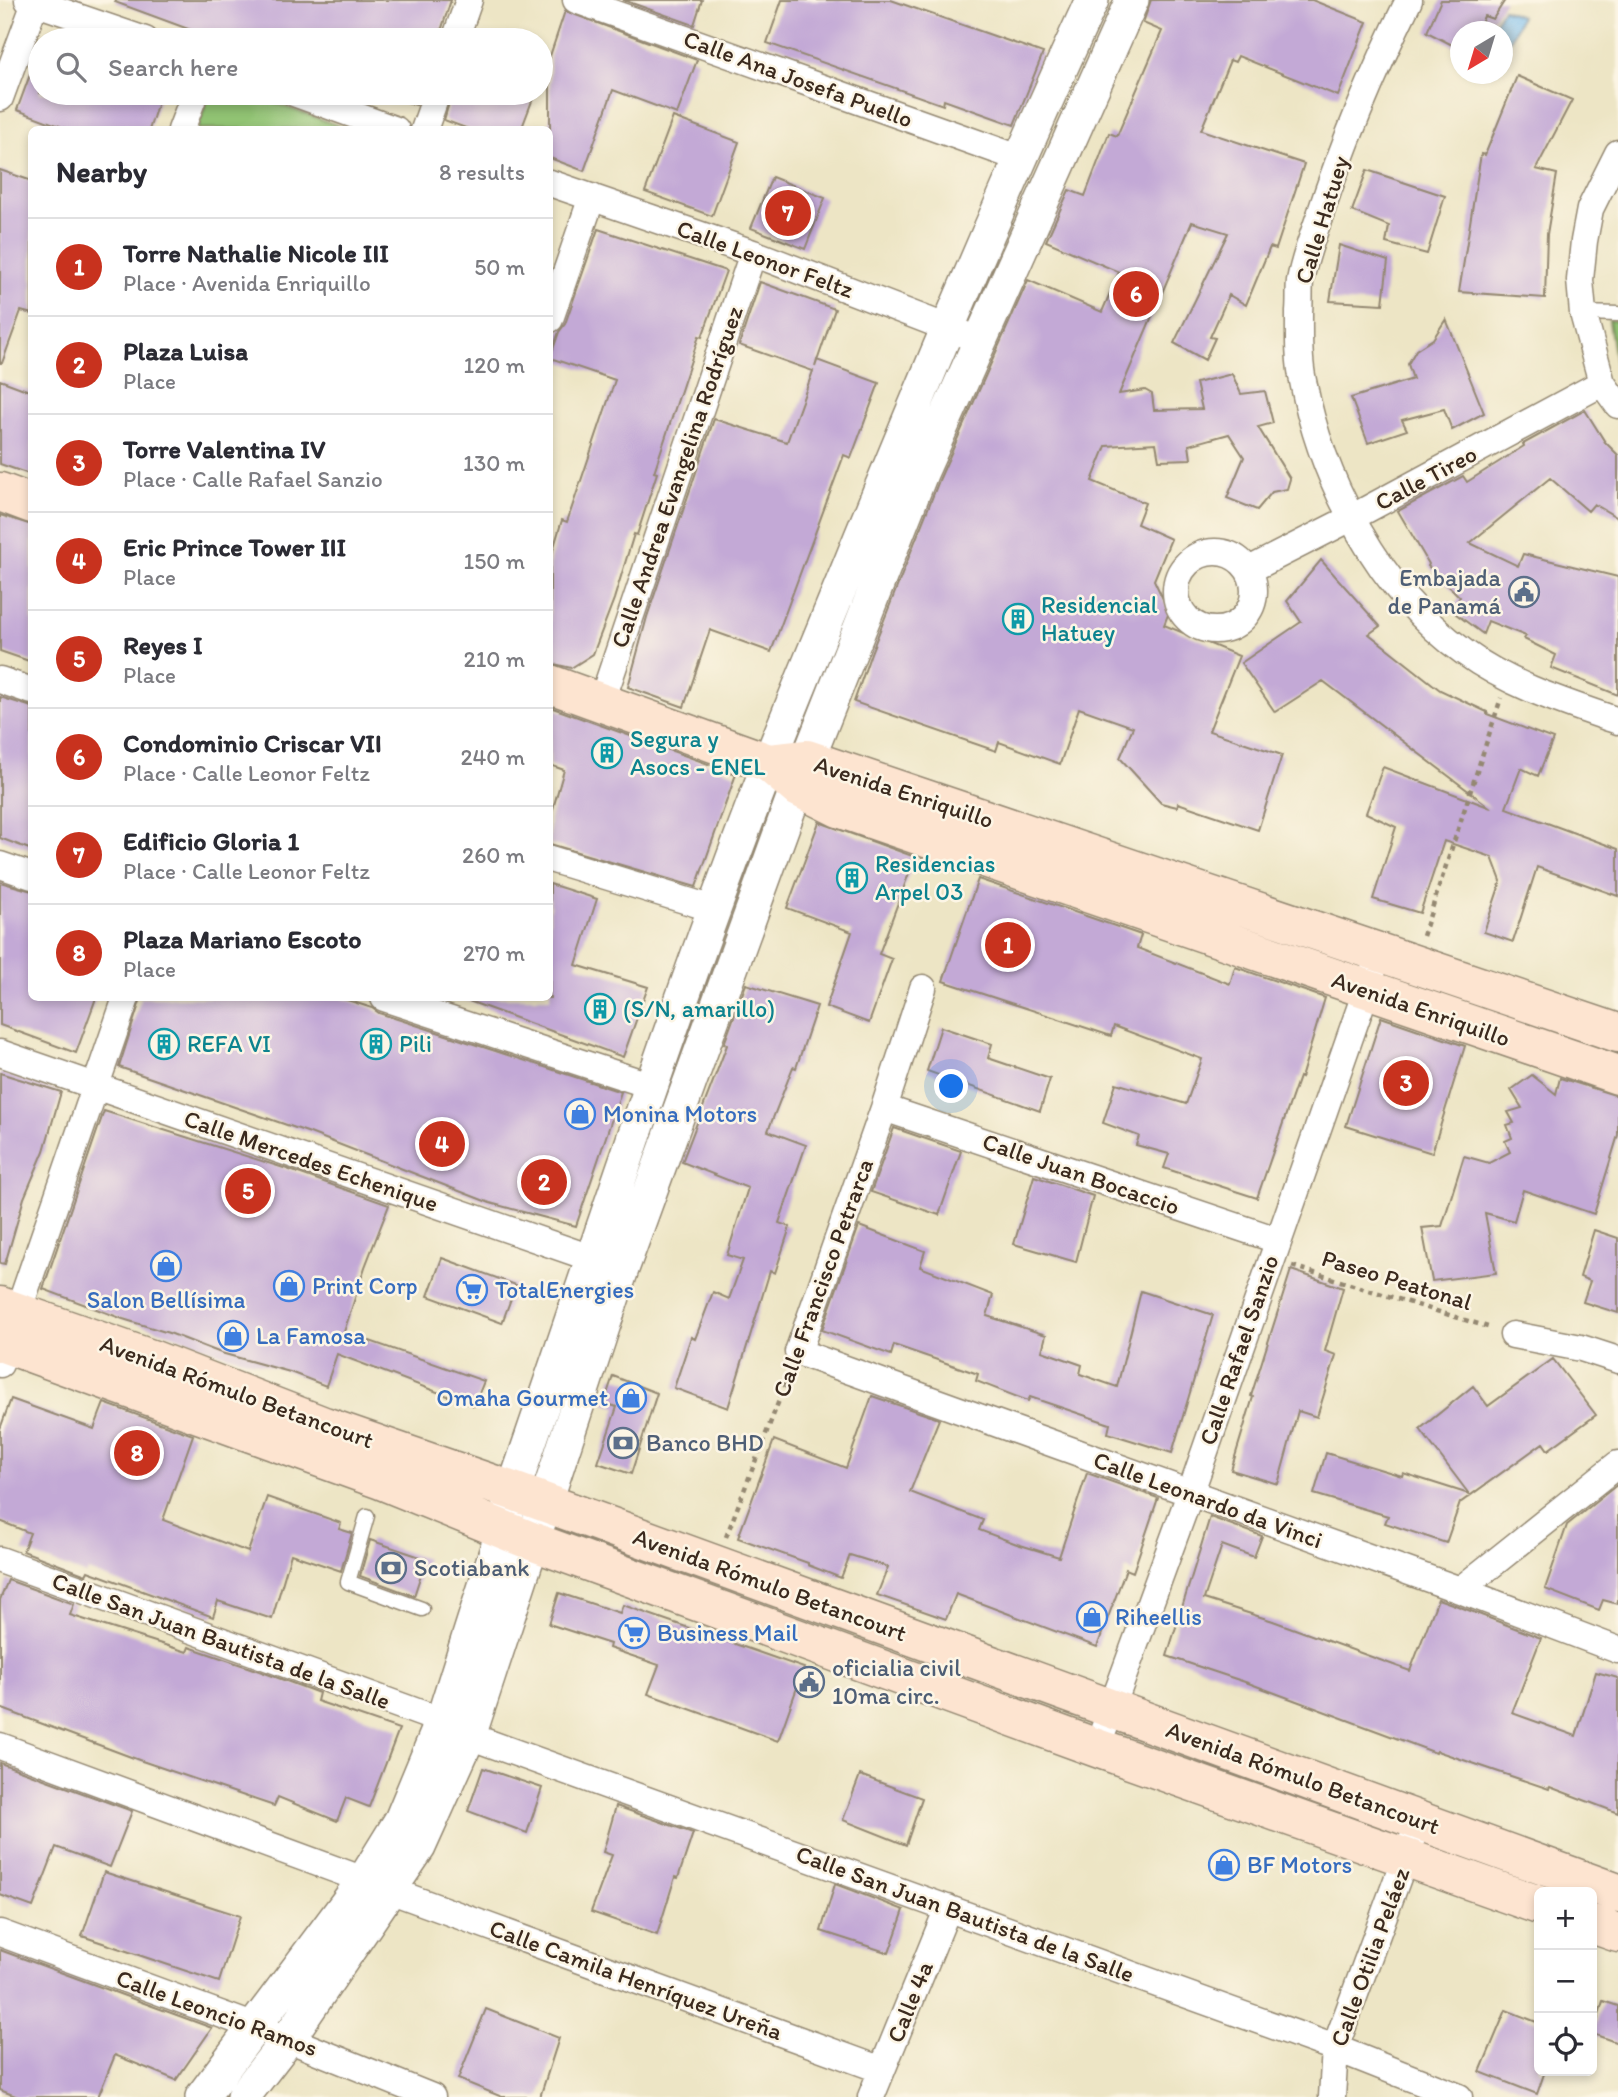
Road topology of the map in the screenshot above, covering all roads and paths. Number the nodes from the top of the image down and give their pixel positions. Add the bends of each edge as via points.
1 (469, 0) edge
2 (576, 0) edge
3 (1092, 0) edge
4 (1132, 0) edge
5 (1409, 0) edge
6 (33, 1) edge
7 (111, 28) edge
8 (459, 28) edge
9 (0, 98) edge
10 (190, 105) edge
11 (327, 105) edge
12 (433, 105) edge
13 (183, 126) edge
14 (385, 126) edge
15 (425, 126) edge
16 (1618, 153) edge
17 (1019, 158) junction
18 (553, 184) edge
19 (592, 197) junction
20 (753, 253) junction
21 (553, 310) edge
22 (1583, 313) junction
23 (1618, 314) edge
24 (947, 326) junction
25 (979, 340) junction
26 (1602, 383) junction
27 (1618, 405) edge
28 (0, 492) edge
29 (28, 502) edge
30 (1351, 518) junction
31 (1249, 570) dead end
32 (1508, 677) junction
33 (0, 680) edge
34 (553, 685) edge
35 (28, 690) edge
36 (601, 701) junction
37 (1618, 721) edge
38 (791, 770) junction
39 (553, 860) edge
40 (0, 865) edge
41 (28, 875) edge
42 (714, 909) junction
43 (1397, 958) junction
44 (923, 988) dead end
45 (1366, 990) junction
46 (125, 1001) edge
47 (393, 1001) edge
48 (1618, 1033) edge
49 (0, 1053) edge
50 (1618, 1075) edge
51 (652, 1086) junction
52 (94, 1087) junction
53 (884, 1108) junction
54 (1274, 1250) junction
55 (592, 1258) junction
56 (622, 1269) junction
57 (5, 1334) edge
58 (1513, 1335) joint
59 (798, 1352) junction
60 (1618, 1360) edge
61 (1618, 1464) edge
62 (1190, 1494) junction
63 (530, 1497) junction
64 (367, 1516) dead end
65 (519, 1536) junction
66 (0, 1560) edge
67 (715, 1565) junction
68 (1460, 1590) junction
69 (422, 1609) dead end
70 (1618, 1650) edge
71 (1111, 1709) junction
72 (455, 1728) junction
73 (0, 1746) edge
74 (1097, 1748) junction
75 (1419, 1820) junction
76 (1405, 1859) junction
77 (376, 1885) junction
78 (1618, 1894) edge
79 (1534, 1903) edge
80 (948, 1908) junction
81 (1597, 1926) edge
82 (0, 1933) edge
83 (1618, 1933) edge
84 (253, 2026) junction
85 (288, 2039) junction
86 (1335, 2048) junction
87 (883, 2070) junction
88 (202, 2097) edge
89 (243, 2097) edge
90 (432, 2097) edge
91 (871, 2097) edge
92 (1332, 2097) edge
93 (1459, 2097) edge

1 - 8 street
2 - 17 street, Calle Ana Josefa Puello
3 - 17 street
4 - 25 street
5 - 30 street, Calle Hatuey via 1336,165 1300,281 1302,380 1319,440
6 - 7 street
6 - 9 street
10 - 13 street
11 - 14 street
12 - 15 street
16 - 22 street via 1590,209 1580,280
17 - 24 street
18 - 19 street, Calle Leonor Feltz
19 - 20 street, Calle Leonor Feltz
19 - 21 street
20 - 24 street, Calle Leonor Feltz
20 - 36 street, Calle Andrea Evangelina Rodríguez
22 - 23 lane
22 - 26 street
24 - 25 street, Calle Leonor Feltz
24 - 38 street
25 - 38 street
26 - 27 street
26 - 30 street, Calle Tireo
28 - 29 main road
30 - 31 street, Calle Tireo
30 - 32 street, Calle Hatuey via 1400,592 1432,627 1465,654
32 - 37 street, Calle Hatuey
32 - 43 path
33 - 35 street
34 - 36 main road
36 - 38 main road
38 - 42 street
38 - 43 main road, Avenida Enriquillo
38 - 45 main road, Avenida Enriquillo via 839,808
38 - 56 street
39 - 42 street
40 - 41 street
42 - 51 street
43 - 45 street, Calle Rafael Sanzio
43 - 48 main road, Avenida Enriquillo
44 - 53 street, Calle Francisco Petrarca
45 - 50 main road, Avenida Enriquillo
45 - 54 street, Calle Rafael Sanzio
46 - 52 street
47 - 51 street
49 - 52 street, Calle Mercedes Echenique
51 - 55 street
52 - 55 street, Calle Mercedes Echenique
52 - 57 street
53 - 54 street, Calle Juan Bocaccio
53 - 59 street, Calle Francisco Petrarca
54 - 58 path, Paseo Peatonal
54 - 62 street, Calle Rafael Sanzio
55 - 56 street, Calle Mercedes Echenique
55 - 63 street
56 - 63 street
57 - 63 main road, Avenida Rómulo Betancourt via 154,1360 324,1426
57 - 65 main road, Avenida Rómulo Betancourt
58 - 60 street
59 - 62 street, Calle Leonardo da Vinci
59 - 67 path, Calle Francisco Petrarca
61 - 68 street
62 - 68 street, Calle Leonardo da Vinci
62 - 71 street, Calle Rafael Sanzio
63 - 65 street
63 - 67 main road, Avenida Rómulo Betancourt
64 - 69 lane via 348,1582
65 - 72 street
65 - 74 main road, Avenida Rómulo Betancourt
66 - 72 street, Calle San Juan Bautista de la Salle
67 - 71 main road, Avenida Rómulo Betancourt
68 - 70 street, Calle Leonardo da Vinci
71 - 74 street, Calle Rafael Sanzio
71 - 75 main road, Avenida Rómulo Betancourt
72 - 77 street via 419,1847
72 - 80 street, Calle San Juan Bautista de la Salle
73 - 77 street, Calle Camila Henríquez Ureña
74 - 76 main road, Avenida Rómulo Betancourt
75 - 76 street, Calle Otilia Peláez
75 - 78 main road, Avenida Rómulo Betancourt
76 - 79 main road, Avenida Rómulo Betancourt
76 - 86 street, Calle Otilia Peláez
77 - 84 street
77 - 85 street
77 - 87 street, Calle Camila Henríquez Ureña
80 - 86 street, Calle San Juan Bautista de la Salle
80 - 87 street, Calle 4a
81 - 83 main road
82 - 84 street, Calle Leoncio Ramos
84 - 85 street, Calle Leoncio Ramos
84 - 88 street
85 - 89 street
85 - 90 street, Calle Leoncio Ramos
86 - 92 street, Calle Otilia Peláez
86 - 93 street, Calle San Juan Bautista de la Salle
87 - 91 street, Calle 4a

